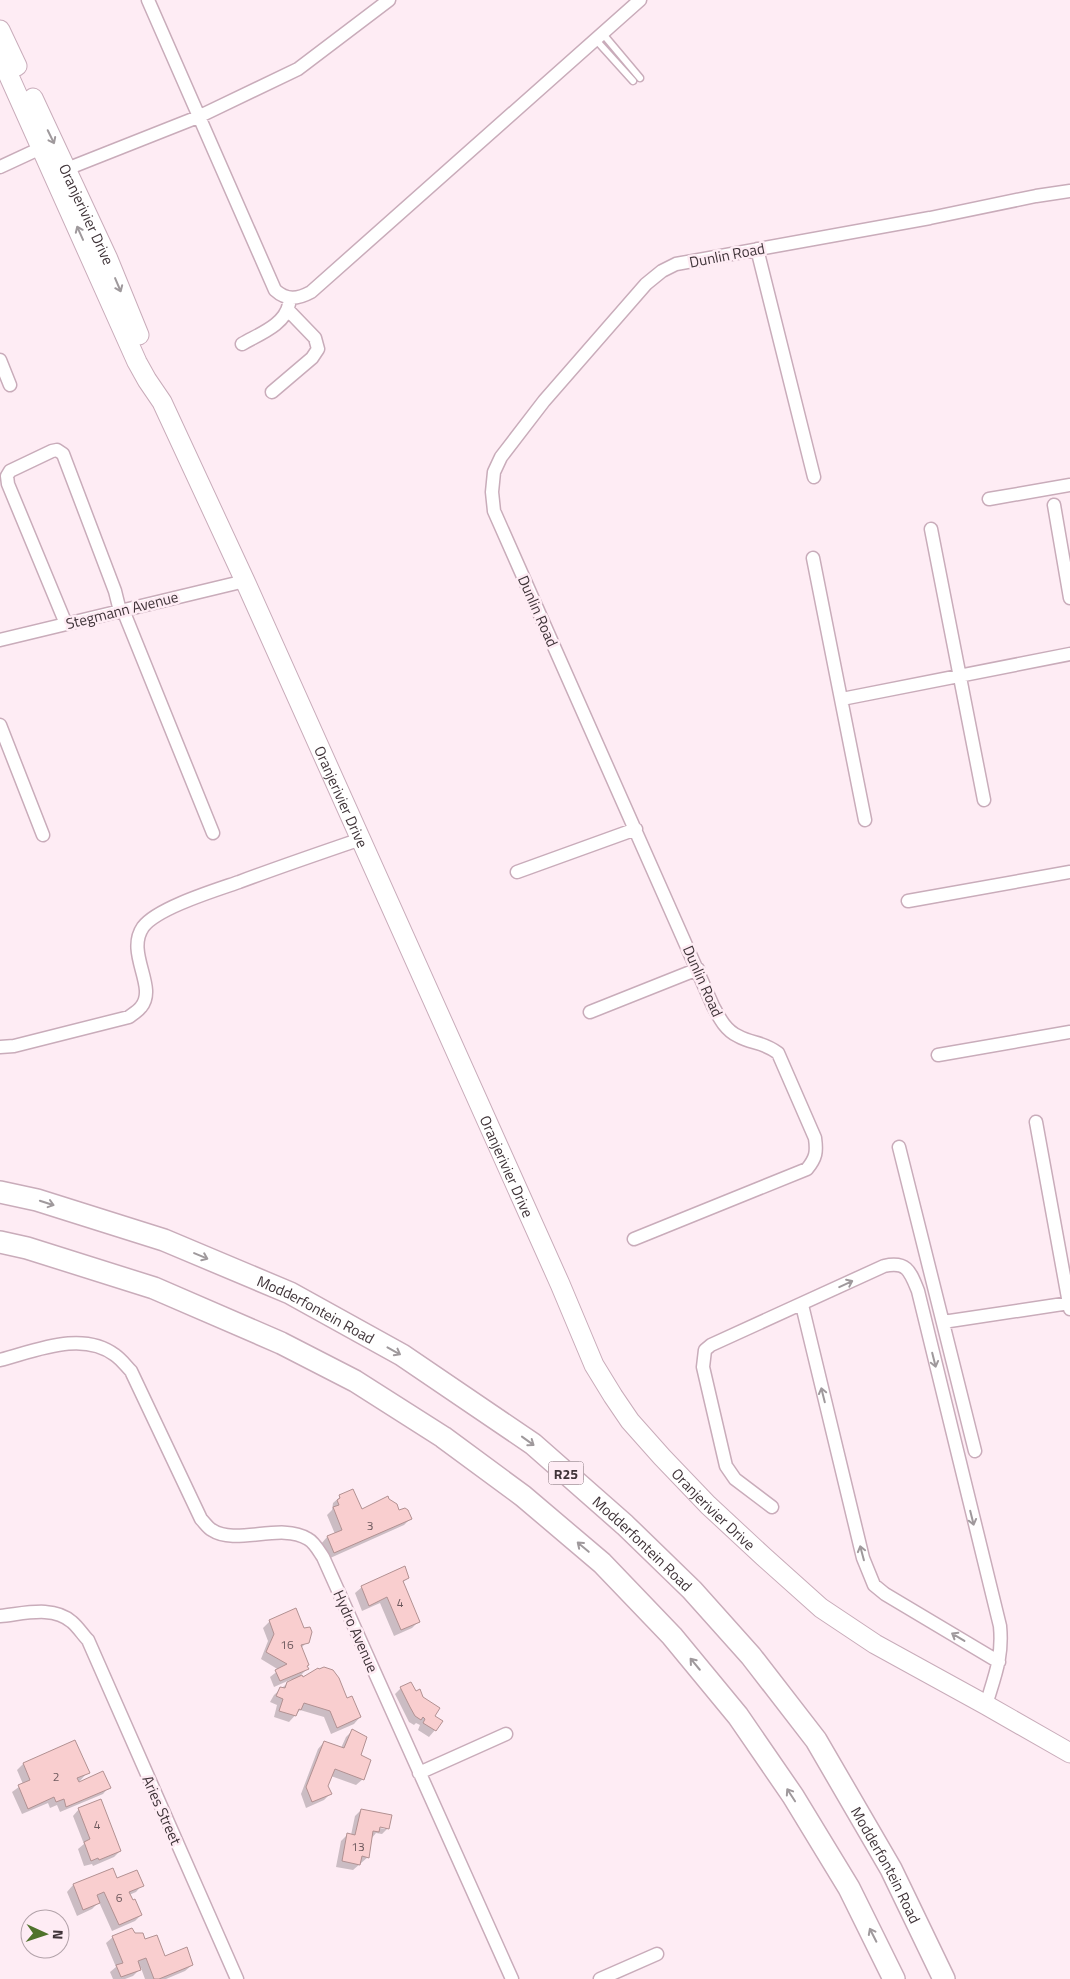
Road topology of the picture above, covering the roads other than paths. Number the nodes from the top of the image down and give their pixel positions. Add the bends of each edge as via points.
1 (148, 0) edge
2 (389, 0) edge
3 (640, 0) edge
4 (0, 30) edge
5 (599, 37) junction
6 (0, 56) edge
7 (640, 78) dead end
8 (633, 81) dead end
9 (198, 116) junction
10 (42, 148) junction
11 (0, 167) edge
12 (60, 171) junction
13 (1070, 191) edge
14 (757, 249) junction
15 (289, 304) junction
16 (242, 344) dead end
17 (0, 360) edge
18 (10, 385) dead end
19 (272, 392) dead end
20 (814, 477) dead end
21 (1070, 485) edge
22 (989, 499) dead end
23 (1054, 505) dead end
24 (931, 529) dead end
25 (813, 558) dead end
26 (245, 581) junction
27 (1070, 598) edge
28 (121, 611) junction
29 (66, 624) junction
30 (0, 640) edge
31 (1070, 654) edge
32 (960, 676) junction
33 (842, 699) junction
34 (0, 725) edge
35 (984, 800) dead end
36 (865, 820) dead end
37 (636, 829) junction
38 (213, 832) dead end
39 (43, 835) dead end
40 (360, 839) junction
41 (517, 872) dead end
42 (1070, 872) edge
43 (908, 901) dead end
44 (698, 969) junction
45 (590, 1012) dead end
46 (1070, 1032) edge
47 (0, 1047) edge
48 (938, 1055) dead end
49 (1036, 1122) dead end
50 (900, 1147) dead end
51 (0, 1192) edge
52 (634, 1239) dead end
53 (0, 1242) edge
54 (802, 1305) junction
55 (1070, 1305) edge
56 (943, 1322) junction
57 (0, 1360) edge
58 (975, 1451) dead end
59 (772, 1507) dead end
60 (0, 1616) edge
61 (1000, 1662) junction
62 (986, 1704) junction
63 (506, 1734) dead end
64 (1070, 1753) edge
65 (419, 1773) junction
66 (657, 1954) dead end
67 (237, 1979) edge
68 (512, 1979) edge
69 (600, 1979) edge
70 (894, 1979) edge
71 (944, 1979) edge

1 - 9 street
2 - 9 street via 298,69
3 - 5 street
4 -> 12 street, Oranjerivier Drive
5 - 7 lane
5 - 8 lane
5 - 15 street via 311,292
6 - 10 street, Oranjerivier Drive
9 - 12 street
9 - 15 street via 275,290
10 - 11 street
10 - 12 street, Oranjerivier Drive
12 - 26 street, Oranjerivier Drive via 137,362 162,402
13 - 14 street, Dunlin Road
14 - 20 street
14 - 37 street, Dunlin Road via 676,264 646,284 544,401 501,457 494,472 494,511
15 - 16 street via 278,323
15 - 19 street via 315,338 318,350
17 - 18 street
21 - 22 street
23 - 27 street
24 - 32 street
25 - 33 street
26 - 28 street, Stegmann Avenue
26 - 40 street, Oranjerivier Drive
28 - 29 street, Stegmann Avenue
28 - 29 street via 63,454 52,451 10,471 7,476
28 - 38 street
29 - 30 street, Stegmann Avenue
31 - 32 street
32 - 33 street
32 - 35 street
33 - 36 street
34 - 39 street
37 - 41 street
37 - 44 street, Dunlin Road
40 - 47 street via 221,888 154,916 143,927 137,944 146,992 142,1006 129,1017
40 - 62 street, Oranjerivier Drive via 594,1365 630,1421 708,1505 821,1608 875,1644
42 - 43 street
44 - 45 street
44 - 52 street, Dunlin Road via 723,1025 737,1036 768,1046 778,1053 814,1138 815,1159 798,1174
46 - 48 street
49 - 55 street
50 - 56 street
51 -> 71 main road, Modderfontein Road / R25 via 37,1200 164,1240 290,1293 402,1355 533,1444 625,1525 692,1590 751,1656 816,1740 891,1868
70 -> 53 main road via 849,1888 793,1796 738,1716 672,1636 602,1563 522,1496 443,1437 379,1396 281,1343 154,1288
54 - 59 street via 711,1345 703,1358 726,1466 735,1479
61 -> 54 street via 874,1585 863,1558
54 -> 61 street via 884,1266 904,1266 912,1274 1000,1626
55 - 56 street
56 - 58 street
57 - 65 street, Hydro Avenue via 69,1343 93,1344 115,1354 132,1371 201,1520 213,1531 228,1535 277,1532 294,1533 310,1539 323,1557
60 - 67 street, Aries Street via 53,1613 72,1621 88,1640
61 - 62 street
62 - 64 street, Oranjerivier Drive
63 - 65 street
65 - 68 street, Hydro Avenue
66 - 69 street

